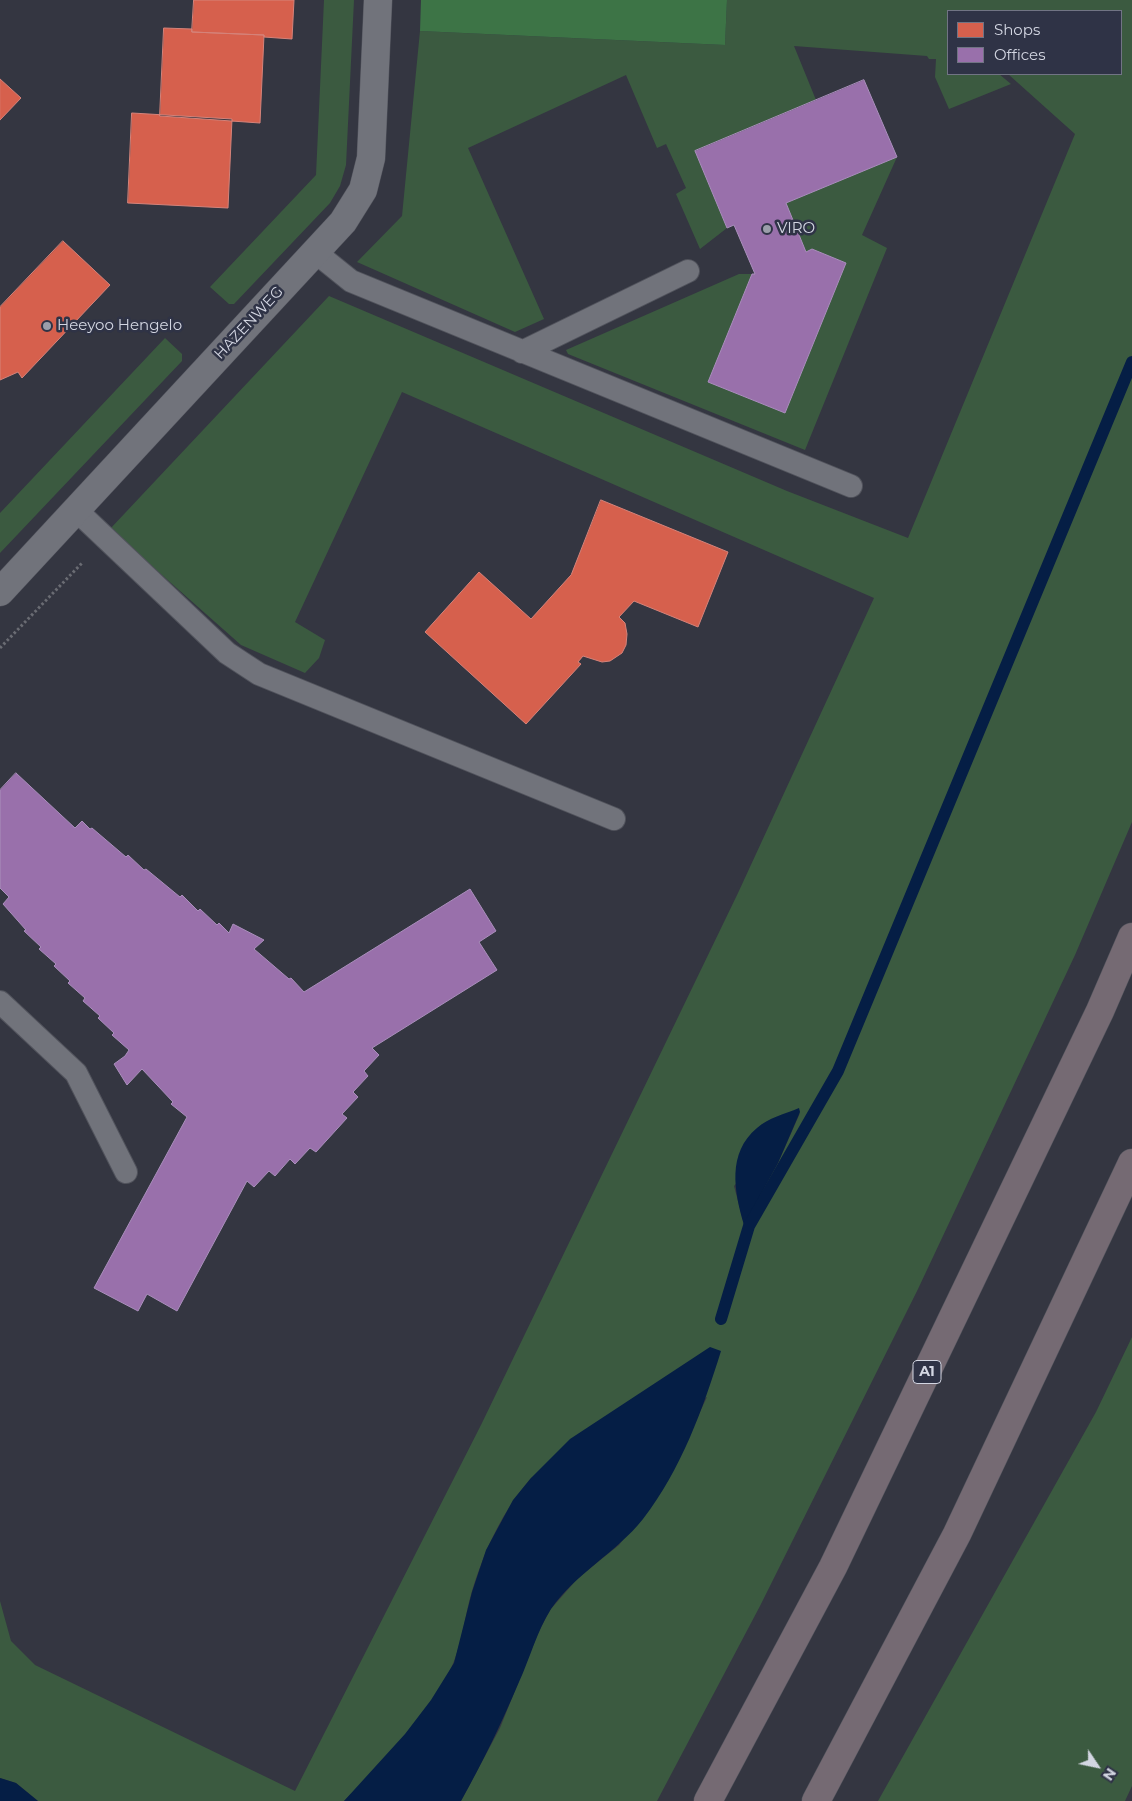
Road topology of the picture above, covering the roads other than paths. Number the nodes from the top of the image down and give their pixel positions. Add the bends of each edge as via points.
1 (378, 0) edge
2 (315, 252) junction
3 (688, 271) dead end
4 (522, 352) junction
5 (851, 486) dead end
6 (76, 510) junction
7 (0, 592) edge
8 (614, 820) dead end
9 (1132, 937) edge
10 (0, 1002) edge
11 (1132, 1163) edge
12 (126, 1172) dead end
13 (708, 1801) edge
14 (816, 1801) edge

1 - 2 street, HAZENWEG via 371,158 363,190 343,222
2 - 4 lane via 351,281
2 - 6 street, HAZENWEG
3 - 4 lane
4 - 5 lane
6 - 7 street, HAZENWEG
6 - 8 lane via 227,654 259,674
9 - 13 highway, A1 via 1100,1011 833,1567
10 - 12 lane via 76,1073
11 - 14 highway via 957,1534

